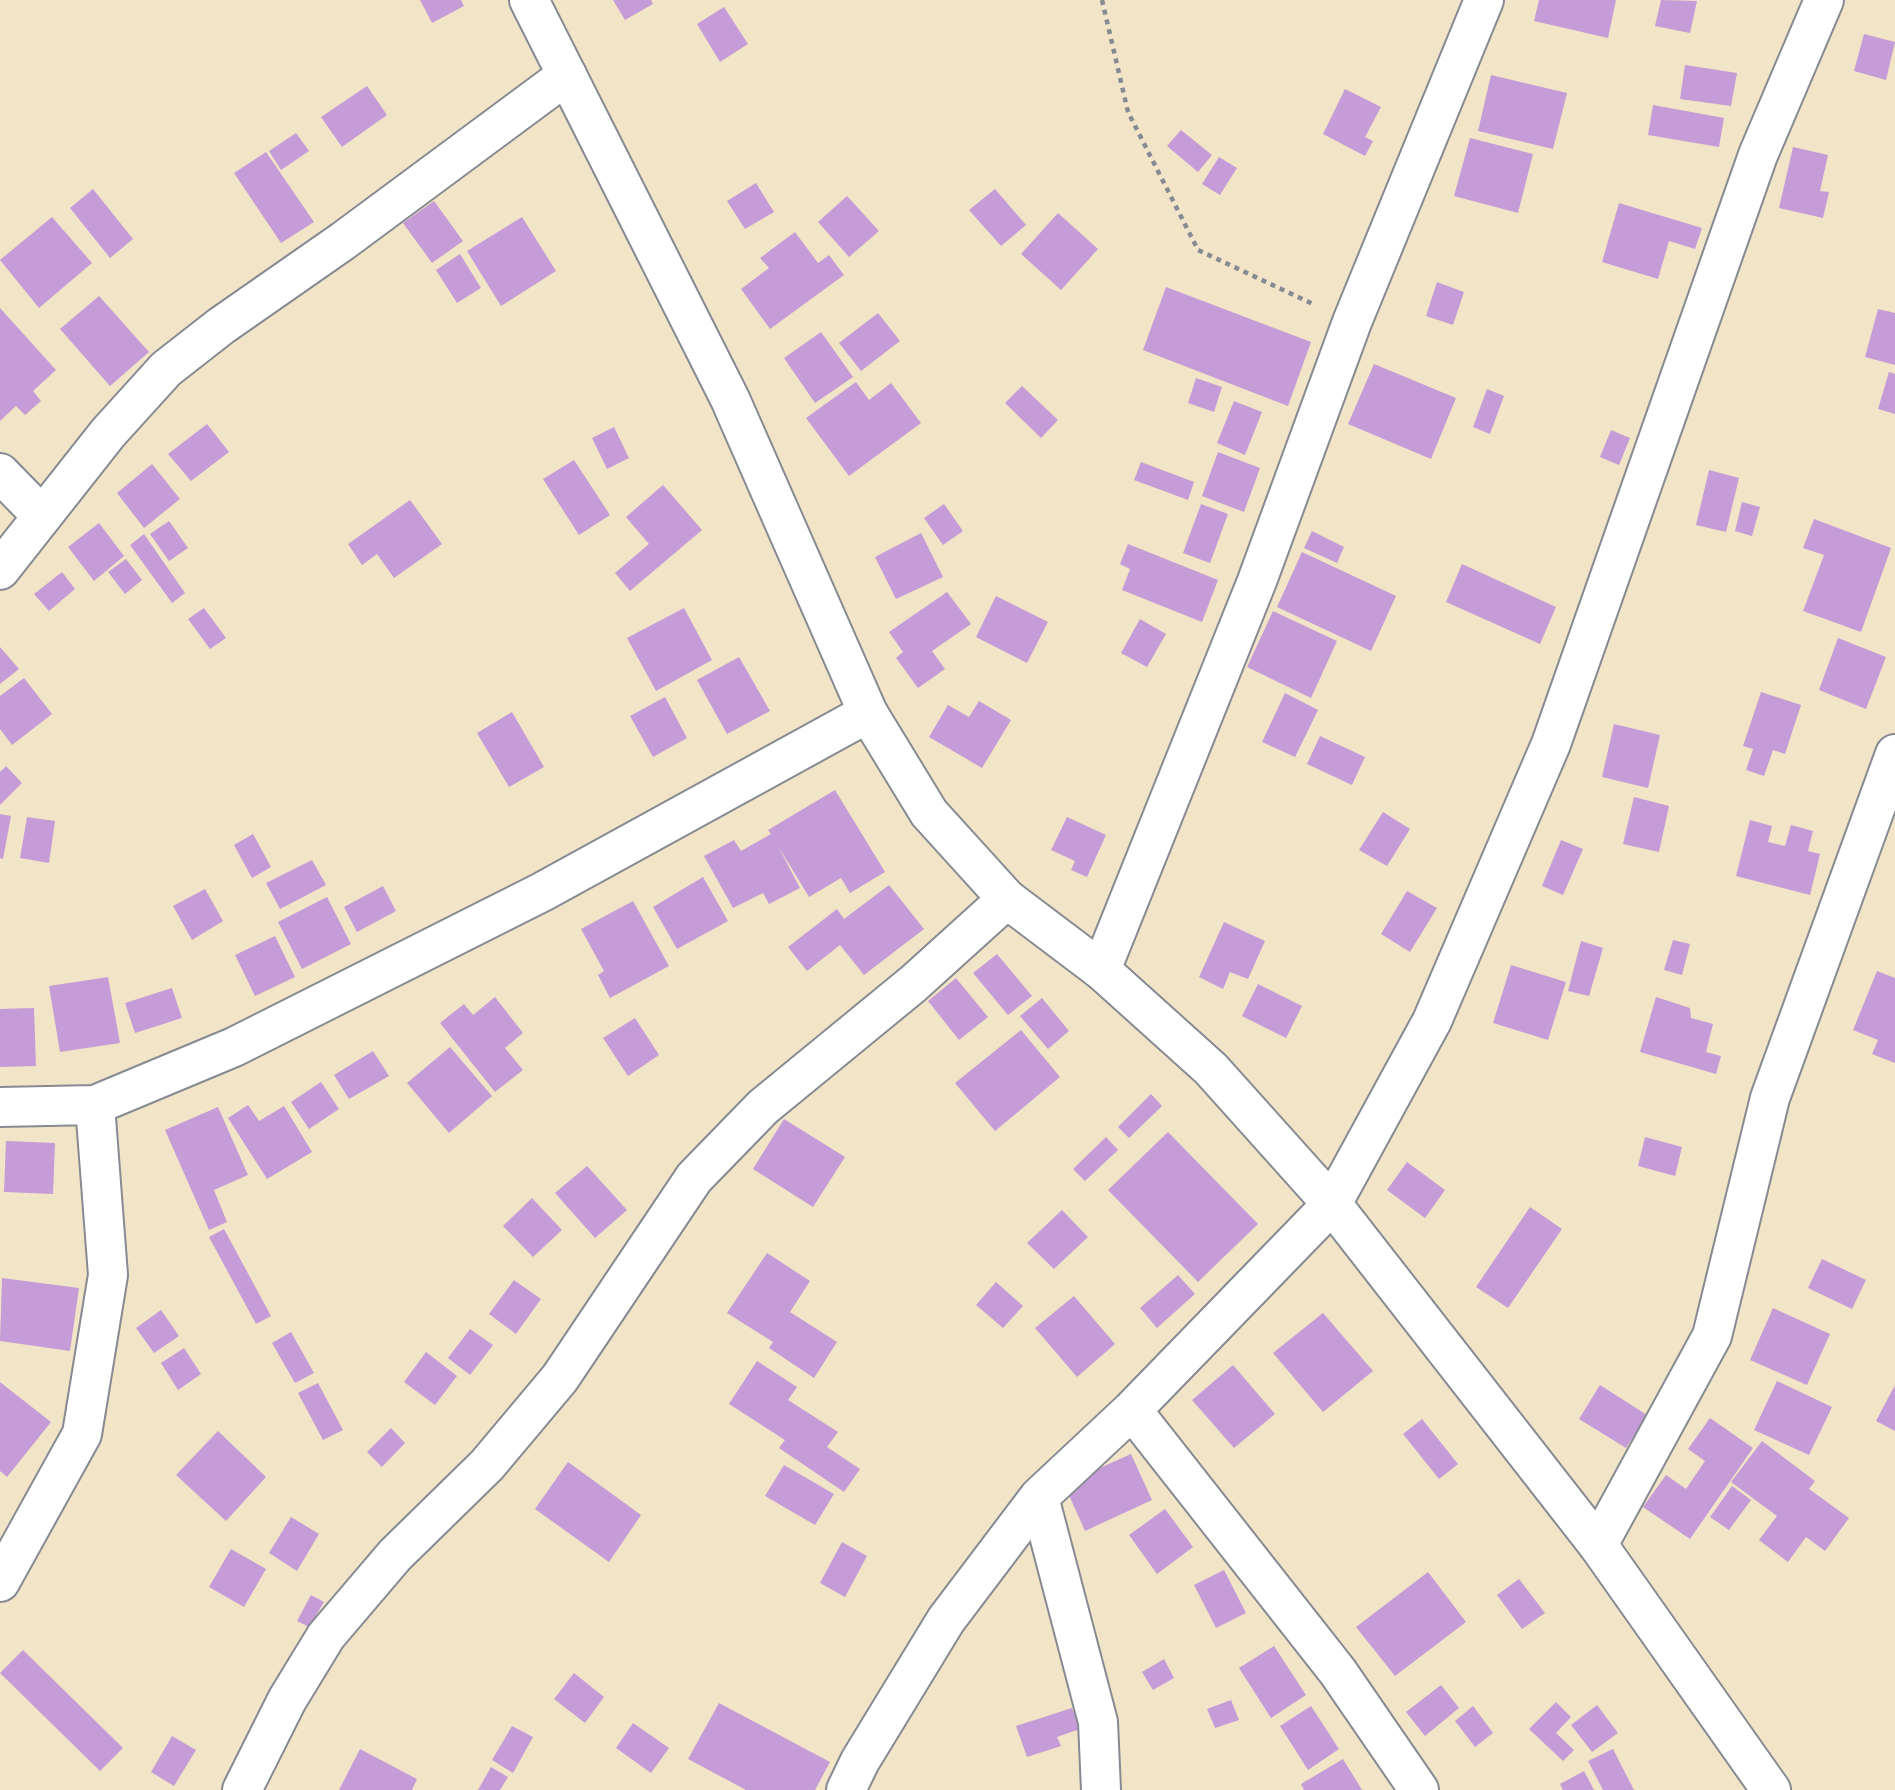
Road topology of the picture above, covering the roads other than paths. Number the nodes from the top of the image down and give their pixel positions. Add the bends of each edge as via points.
1 (529, 0) edge
2 (1484, 0) edge
3 (1824, 0) edge
4 (567, 75) junction
5 (0, 473) edge
6 (42, 516) junction
7 (0, 570) edge
8 (868, 713) junction
9 (1895, 754) edge
10 (1007, 899) junction
11 (1101, 970) junction
12 (95, 1104) junction
13 (0, 1107) edge
14 (1332, 1204) junction
15 (1132, 1410) junction
16 (1039, 1497) junction
17 (1598, 1545) junction
18 (0, 1582) edge
19 (242, 1790) edge
20 (846, 1790) edge
21 (1101, 1790) edge
22 (1419, 1790) edge
23 (1771, 1790) edge

1 - 4 street
2 - 11 street via 1352,323 1256,581
3 - 14 street via 1758,155 1551,744 1432,1021
4 - 6 street via 166,369
4 - 8 street via 730,399
5 - 6 street
6 - 7 street
8 - 10 street via 929,813
8 - 12 street via 542,892 234,1046
9 - 17 street via 1770,1098 1712,1336
10 - 11 street
10 - 19 street via 913,984 763,1107 694,1178 560,1378 487,1465 395,1555 327,1636 286,1700
11 - 14 street via 1211,1069
12 - 13 street
12 - 18 street via 108,1275 82,1434
14 - 15 street
14 - 17 street
15 - 16 street
15 - 22 street via 1338,1672
16 - 20 street via 946,1620
16 - 21 street via 1098,1722
17 - 23 street

